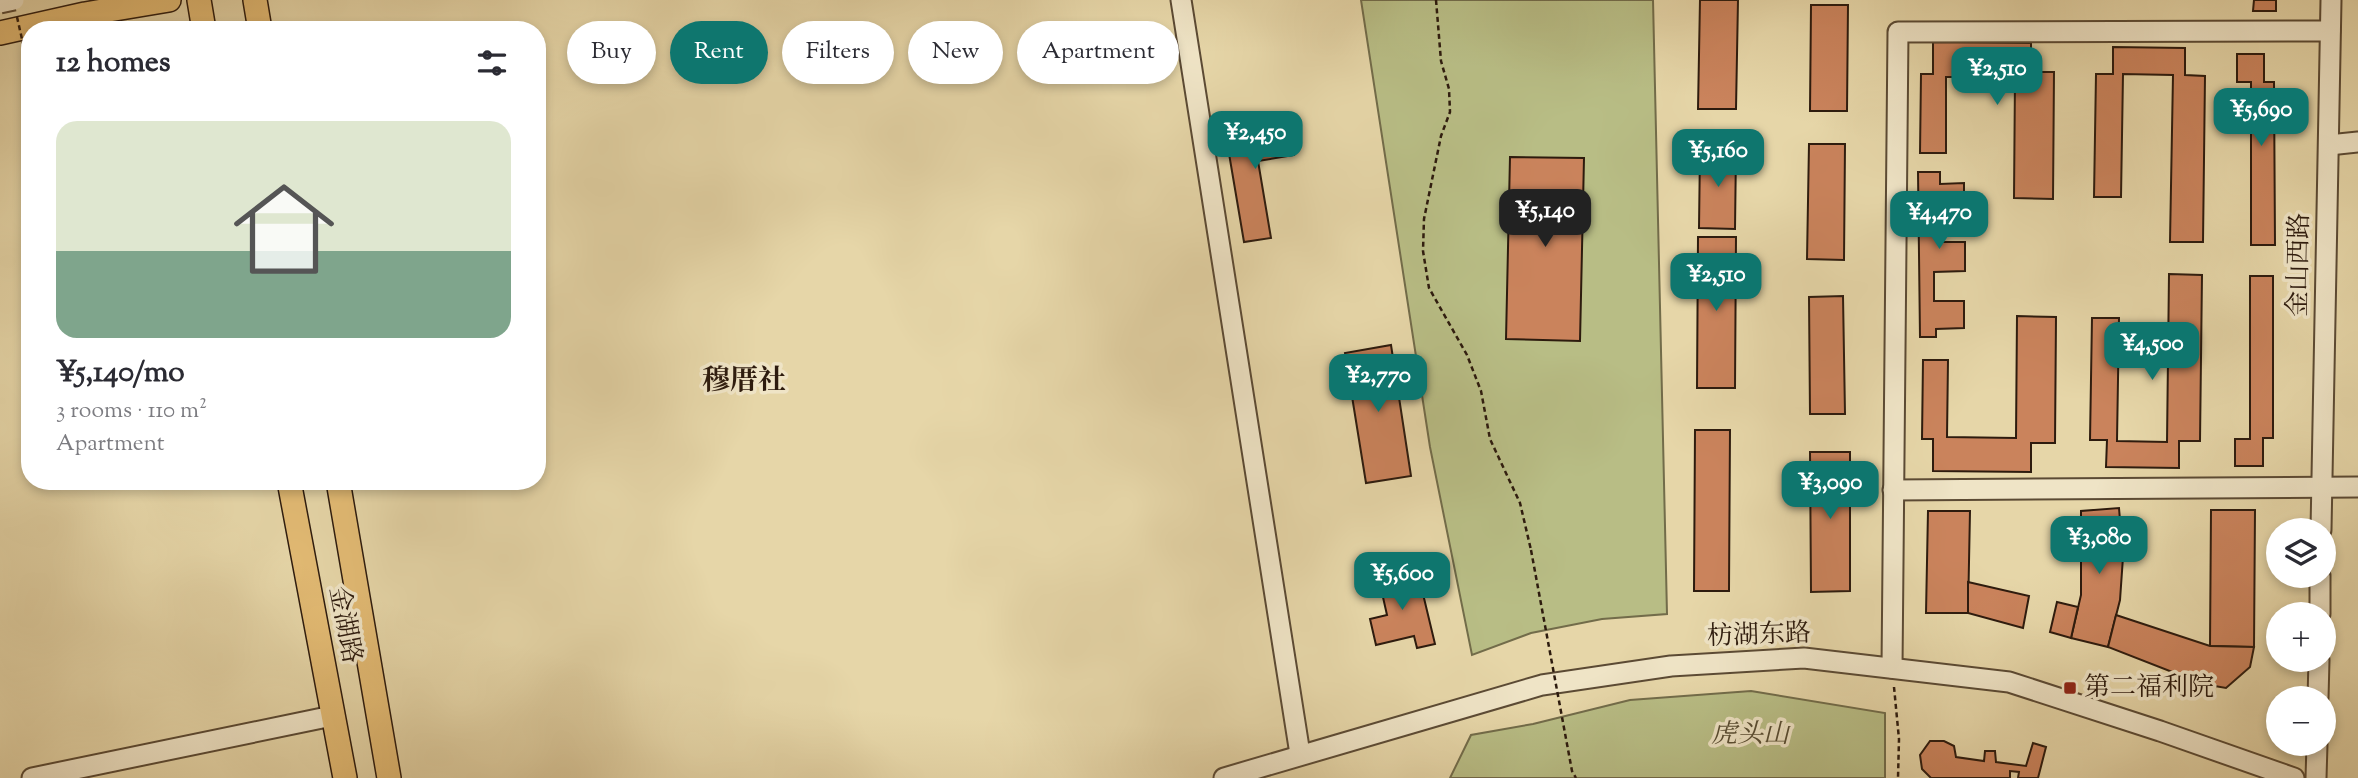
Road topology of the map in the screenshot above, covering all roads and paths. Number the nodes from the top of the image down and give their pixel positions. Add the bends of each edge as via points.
1 (169, 0) edge
2 (199, 0) edge
3 (255, 0) edge
4 (1181, 0) edge
5 (1436, 0) edge
6 (2331, 0) edge
7 (10, 5) edge
8 (54, 21) edge
9 (202, 21) edge
10 (258, 21) edge
11 (21, 28) edge
12 (2330, 31) junction
13 (0, 33) edge
14 (21, 39) edge
15 (2358, 142) edge
16 (2329, 145) junction
17 (2322, 487) junction
18 (2358, 487) edge
19 (291, 490) edge
20 (340, 490) edge
21 (1893, 491) junction
22 (2321, 518) edge
23 (1892, 668) junction
24 (332, 716) junction
25 (1300, 754) junction
26 (2317, 756) edge
27 (32, 778) edge
28 (345, 778) edge
29 (389, 778) edge
30 (1224, 778) edge
31 (1576, 778) edge
32 (1898, 778) edge
33 (2294, 778) edge
34 (2316, 778) edge

1 - 8 main road
2 - 9 main road
3 - 10 main road
4 - 25 street
5 - 31 path, bridge via 1450,112 1424,219 1429,288 1467,355 1481,391 1490,439 1520,503
6 - 12 street, 金山西路
7 - 14 path, bridge
11 - 13 main road
12 - 16 street, 金山西路
12 - 21 street via 1898,32
15 - 16 street
16 - 17 street, 金山西路
17 - 18 street
17 - 21 street
17 - 22 street, 金山西路
19 - 24 main road, 金湖路
20 - 29 main road, 金湖路
21 - 23 street
23 - 25 street, 枋湖东路 via 1804,658 1671,666 1594,677 1542,685
23 - 32 path
23 - 33 street, 枋湖东路 via 2009,682
24 - 27 street
24 - 28 main road, 金湖路
25 - 30 street, 枋湖东路
26 - 34 street

